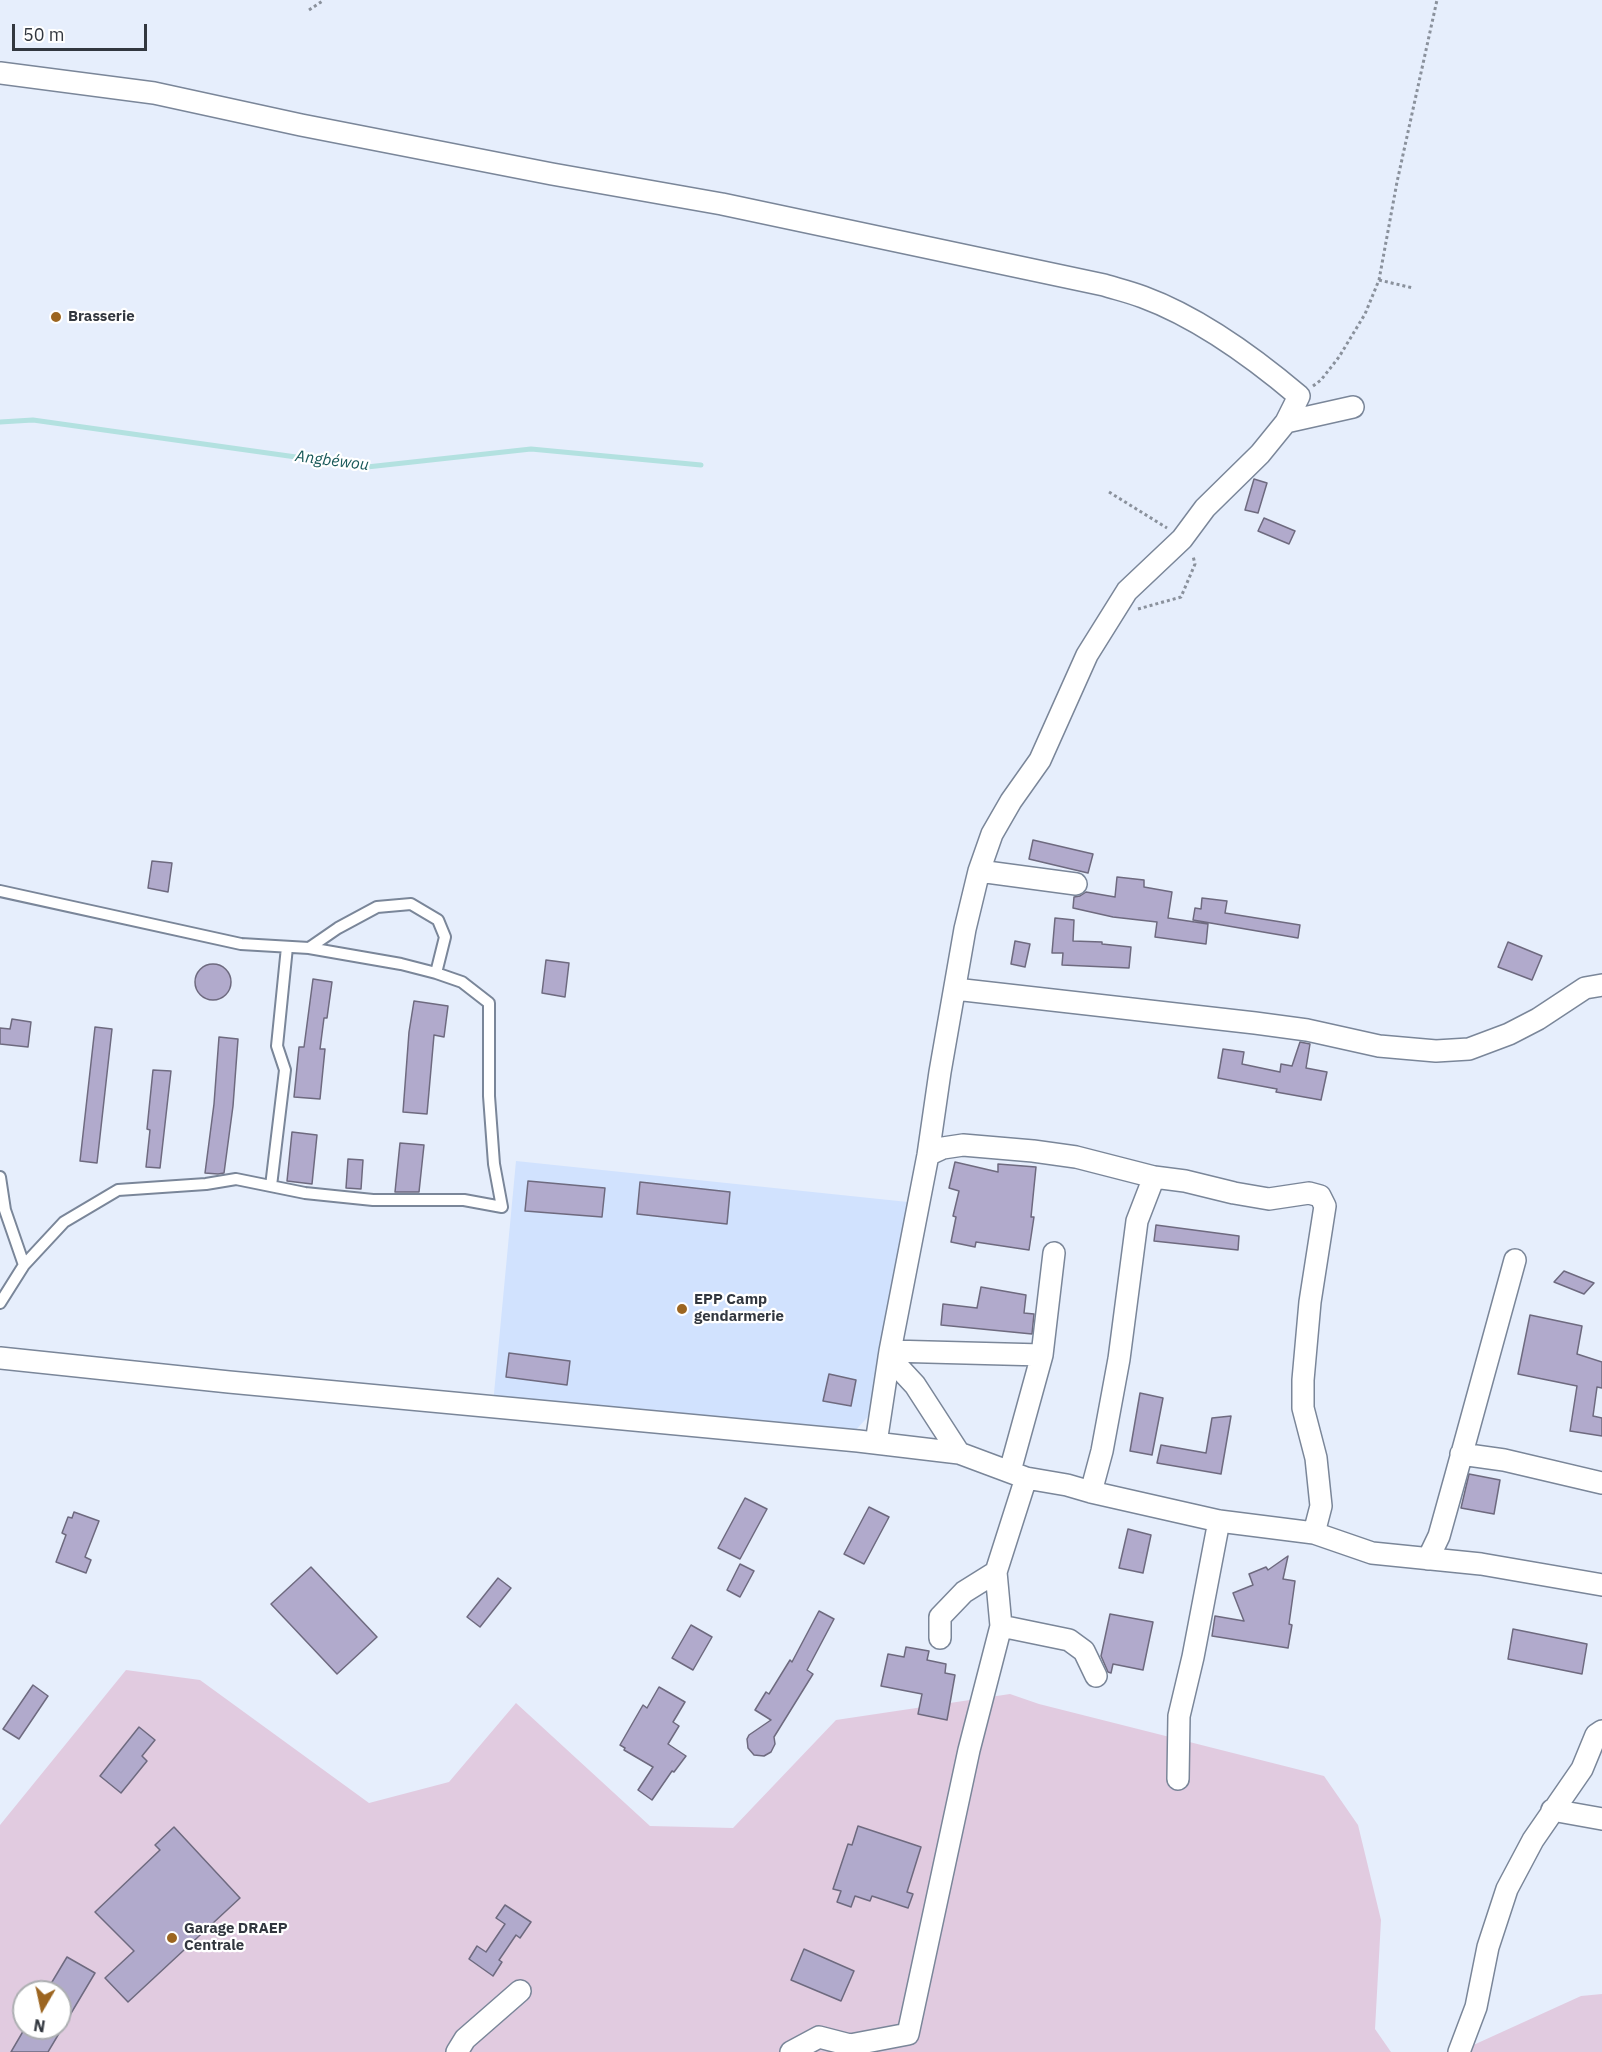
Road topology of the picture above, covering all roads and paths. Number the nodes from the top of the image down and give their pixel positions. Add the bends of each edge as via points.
1 (324, 0) edge
2 (1437, 0) edge
3 (309, 10) dead end
4 (0, 73) edge
5 (1379, 280) junction
6 (1413, 288) dead end
7 (1321, 380) dead end
8 (1353, 407) dead end
9 (1286, 422) junction
10 (979, 871) junction
11 (1077, 884) dead end
12 (0, 891) edge
13 (287, 947) junction
14 (309, 948) junction
15 (436, 973) junction
16 (1602, 985) edge
17 (955, 989) junction
18 (928, 1155) junction
19 (0, 1177) edge
20 (1154, 1177) junction
21 (271, 1186) junction
22 (1054, 1253) dead end
23 (1515, 1260) dead end
24 (24, 1265) junction
25 (0, 1303) edge
26 (890, 1354) junction
27 (1042, 1355) junction
28 (0, 1358) edge
29 (876, 1443) junction
30 (959, 1454) junction
31 (1461, 1454) junction
32 (1018, 1474) junction
33 (1602, 1484) edge
34 (1091, 1492) junction
35 (1219, 1521) junction
36 (1314, 1533) junction
37 (1428, 1559) junction
38 (996, 1572) junction
39 (1602, 1585) edge
40 (1001, 1626) junction
41 (940, 1638) dead end
42 (1096, 1676) dead end
43 (1600, 1728) edge
44 (1178, 1779) dead end
45 (1552, 1810) junction
46 (1602, 1819) edge
47 (520, 1991) dead end
48 (457, 2052) edge
49 (791, 2052) edge
50 (1459, 2052) edge

1 - 3 path
2 - 5 path
4 - 9 street via 154,93 541,172 722,204 1104,285 1144,297 1192,320 1273,373 1299,396
5 - 6 path
5 - 7 path via 1365,314
8 - 9 street
9 - 10 street via 1260,454 1205,508 1182,539 1126,591 1087,655 1040,760 992,834
10 - 11 street
10 - 17 street
12 - 13 lane via 241,944
13 - 14 lane
13 - 21 lane via 277,1046 285,1070
14 - 15 lane
14 - 15 lane via 377,907 411,904 438,920 445,937
15 - 21 lane via 462,982 489,1003 489,1096 502,1207 464,1200 373,1200
16 - 17 street via 1585,988 1509,1034 1469,1049 1436,1051 1378,1046 1307,1030
17 - 18 street
18 - 20 street via 963,1145 1033,1151 1076,1157
18 - 26 street
19 - 24 lane via 5,1210
20 - 34 street via 1137,1221 1119,1359
20 - 36 street via 1269,1199 1309,1193 1320,1196 1325,1206 1303,1380 1303,1408 1316,1458 1321,1506
21 - 24 lane via 236,1179 206,1185 118,1190 63,1222
22 - 27 street
23 - 31 street
24 - 25 lane
26 - 27 street
26 - 29 street
26 - 30 street
27 - 32 street
28 - 29 street
29 - 30 street
30 - 32 street
31 - 33 street via 1504,1460
31 - 37 street via 1439,1536
32 - 34 street
32 - 38 street
34 - 35 street
35 - 36 street
35 - 44 street via 1179,1716
36 - 37 street via 1372,1553
37 - 39 street
38 - 40 street
38 - 41 street via 964,1592 940,1617
40 - 42 street via 1069,1640 1084,1651
40 - 49 street via 969,1750 908,2034 850,2045 819,2037
43 - 45 street via 1582,1769
45 - 46 street
45 - 50 street via 1507,1889 1488,1947 1476,2007
47 - 48 street via 465,2039

